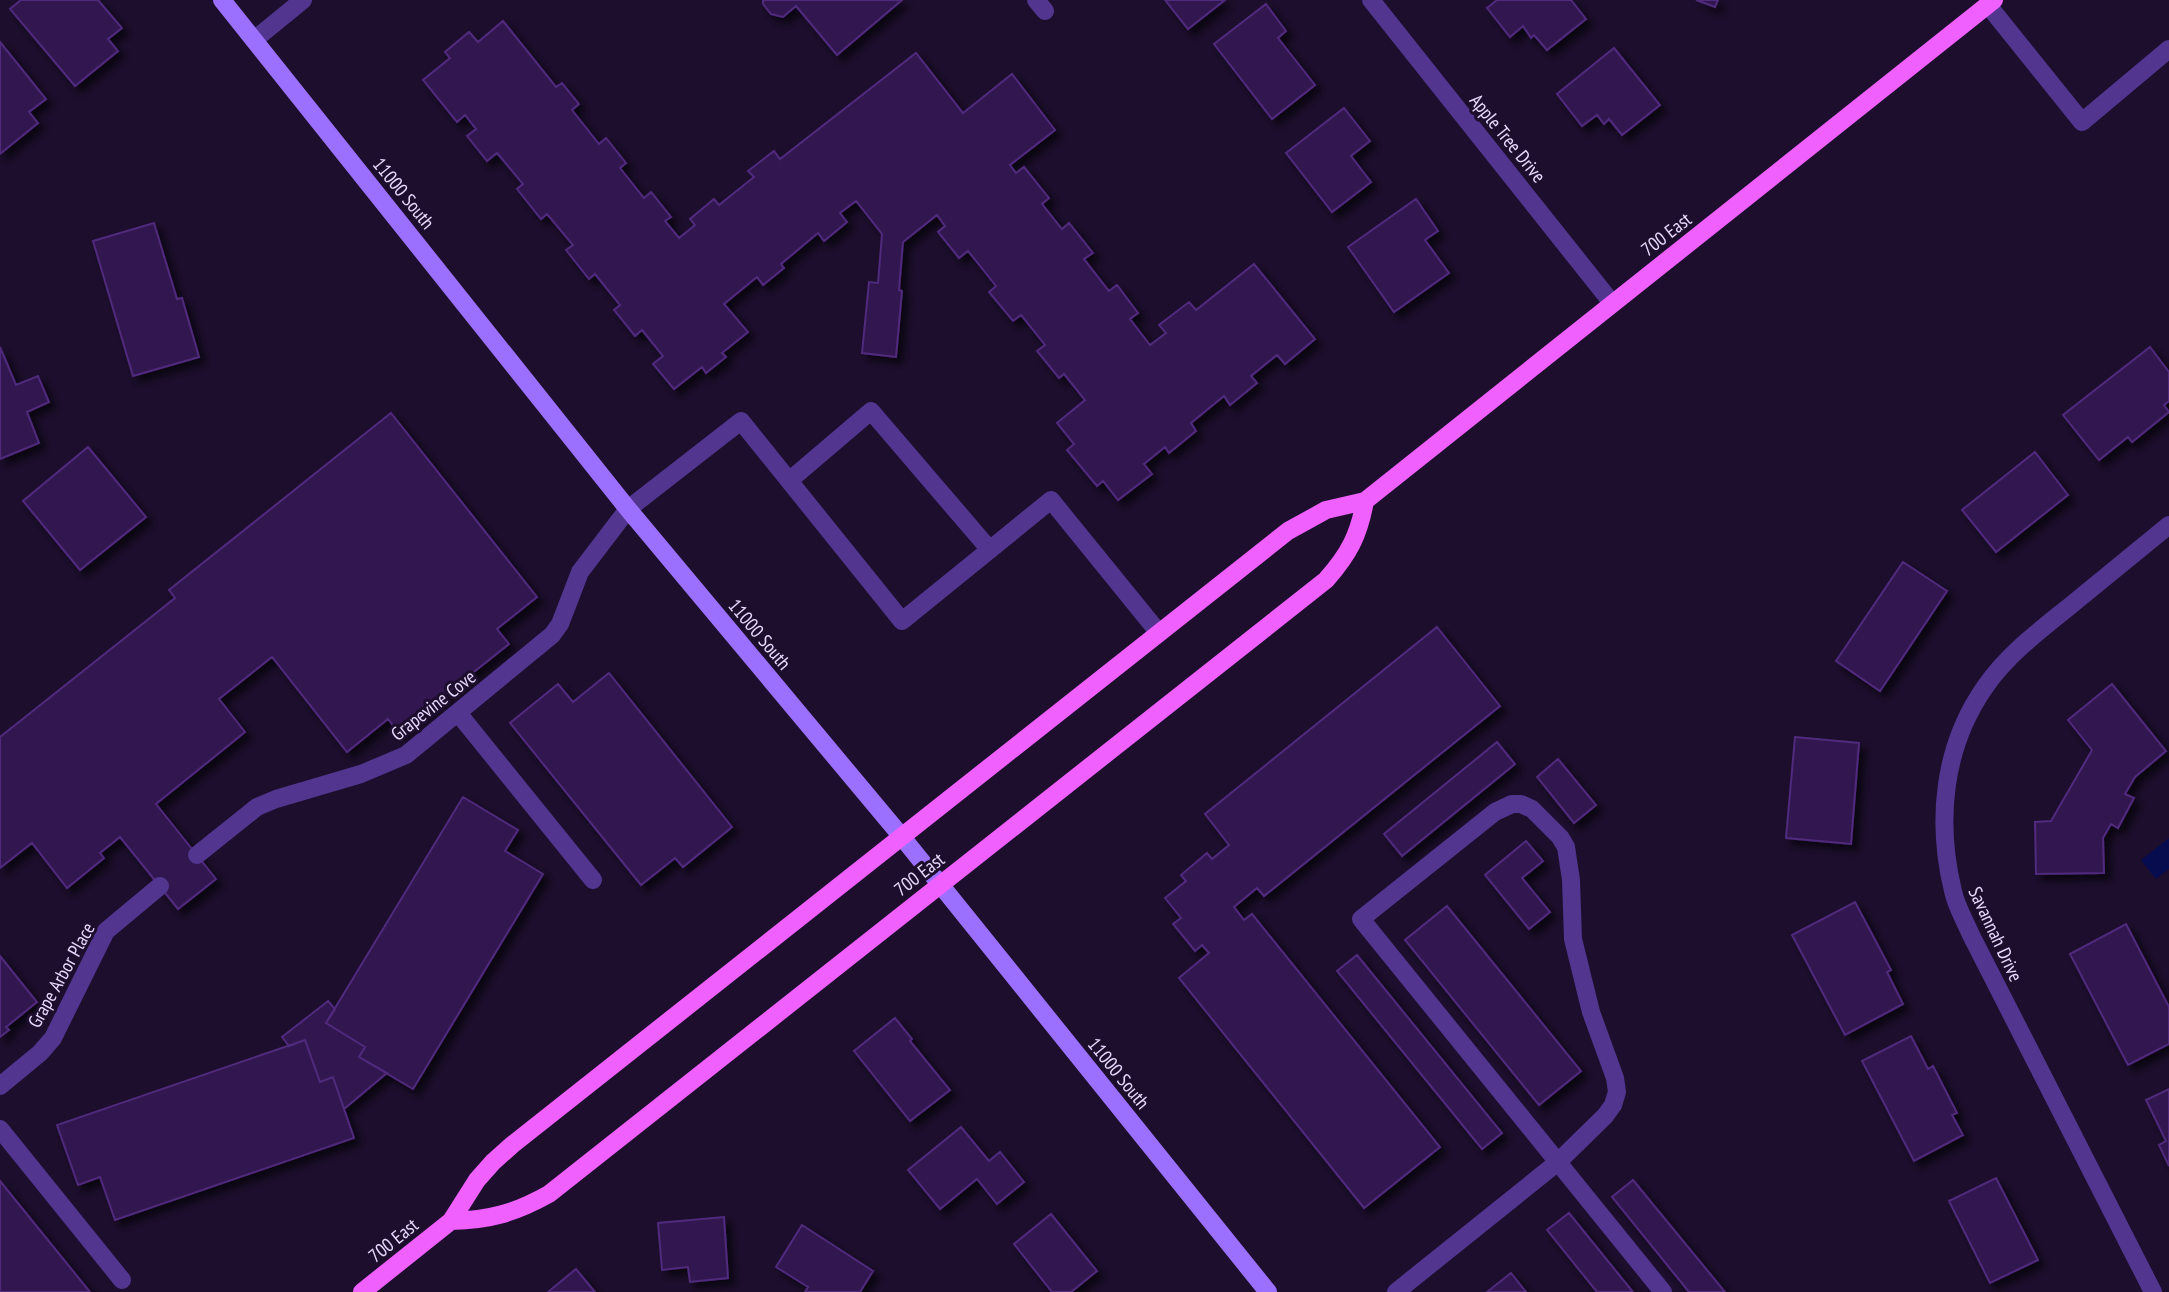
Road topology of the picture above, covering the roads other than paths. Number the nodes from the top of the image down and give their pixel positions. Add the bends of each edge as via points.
1 (222, 0) edge
2 (303, 0) edge
3 (1371, 0) edge
4 (1991, 3) edge
5 (254, 40) junction
6 (2169, 48) edge
7 (1612, 303) junction
8 (790, 480) junction
9 (1365, 501) junction
10 (628, 509) junction
11 (2169, 525) edge
12 (990, 550) junction
13 (1159, 633) junction
14 (458, 713) junction
15 (902, 837) junction
16 (197, 855) dead end
17 (593, 880) dead end
18 (940, 884) junction
19 (160, 886) dead end
20 (0, 1086) edge
21 (0, 1129) edge
22 (1558, 1162) junction
23 (451, 1221) junction
24 (122, 1280) dead end
25 (362, 1292) edge
26 (1268, 1292) edge
27 (1396, 1292) edge
28 (1663, 1292) edge
29 (2153, 1292) edge

1 - 5 street, 11000 South
2 - 5 street
3 - 7 street, Apple Tree Drive
4 - 6 street via 2082,121
4 - 7 main road, 700 East
5 - 10 street, 11000 South
7 - 9 main road, 700 East
8 - 10 street, Grapevine Cove via 741,421
8 - 12 street via 871,411
8 - 12 street via 902,621
9 - 13 main road, 700 East via 1326,510 1297,526
9 - 18 main road, 700 East via 1353,544 1326,580
10 - 14 street, Grapevine Cove via 580,572 552,635
10 - 15 street, 11000 South
11 - 29 street, Savannah Drive via 2018,650 1985,687 1949,766 1944,807 1953,894
12 - 13 street via 1051,500
13 - 15 main road, 700 East
14 - 16 street, Grapevine Cove via 406,755 257,807
14 - 17 street
15 - 18 street, 11000 South
15 - 23 main road, 700 East via 512,1145 477,1180
18 - 23 main road, 700 East via 549,1194 508,1214
18 - 26 street, 11000 South
19 - 20 street, Grape Arbor Place via 106,931 52,1038
21 - 24 street
22 - 22 street via 1362,919 1495,812 1512,804 1541,816 1566,847 1573,939 1591,1012 1615,1078 1613,1105
22 - 27 street
22 - 28 street
23 - 25 main road, 700 East

